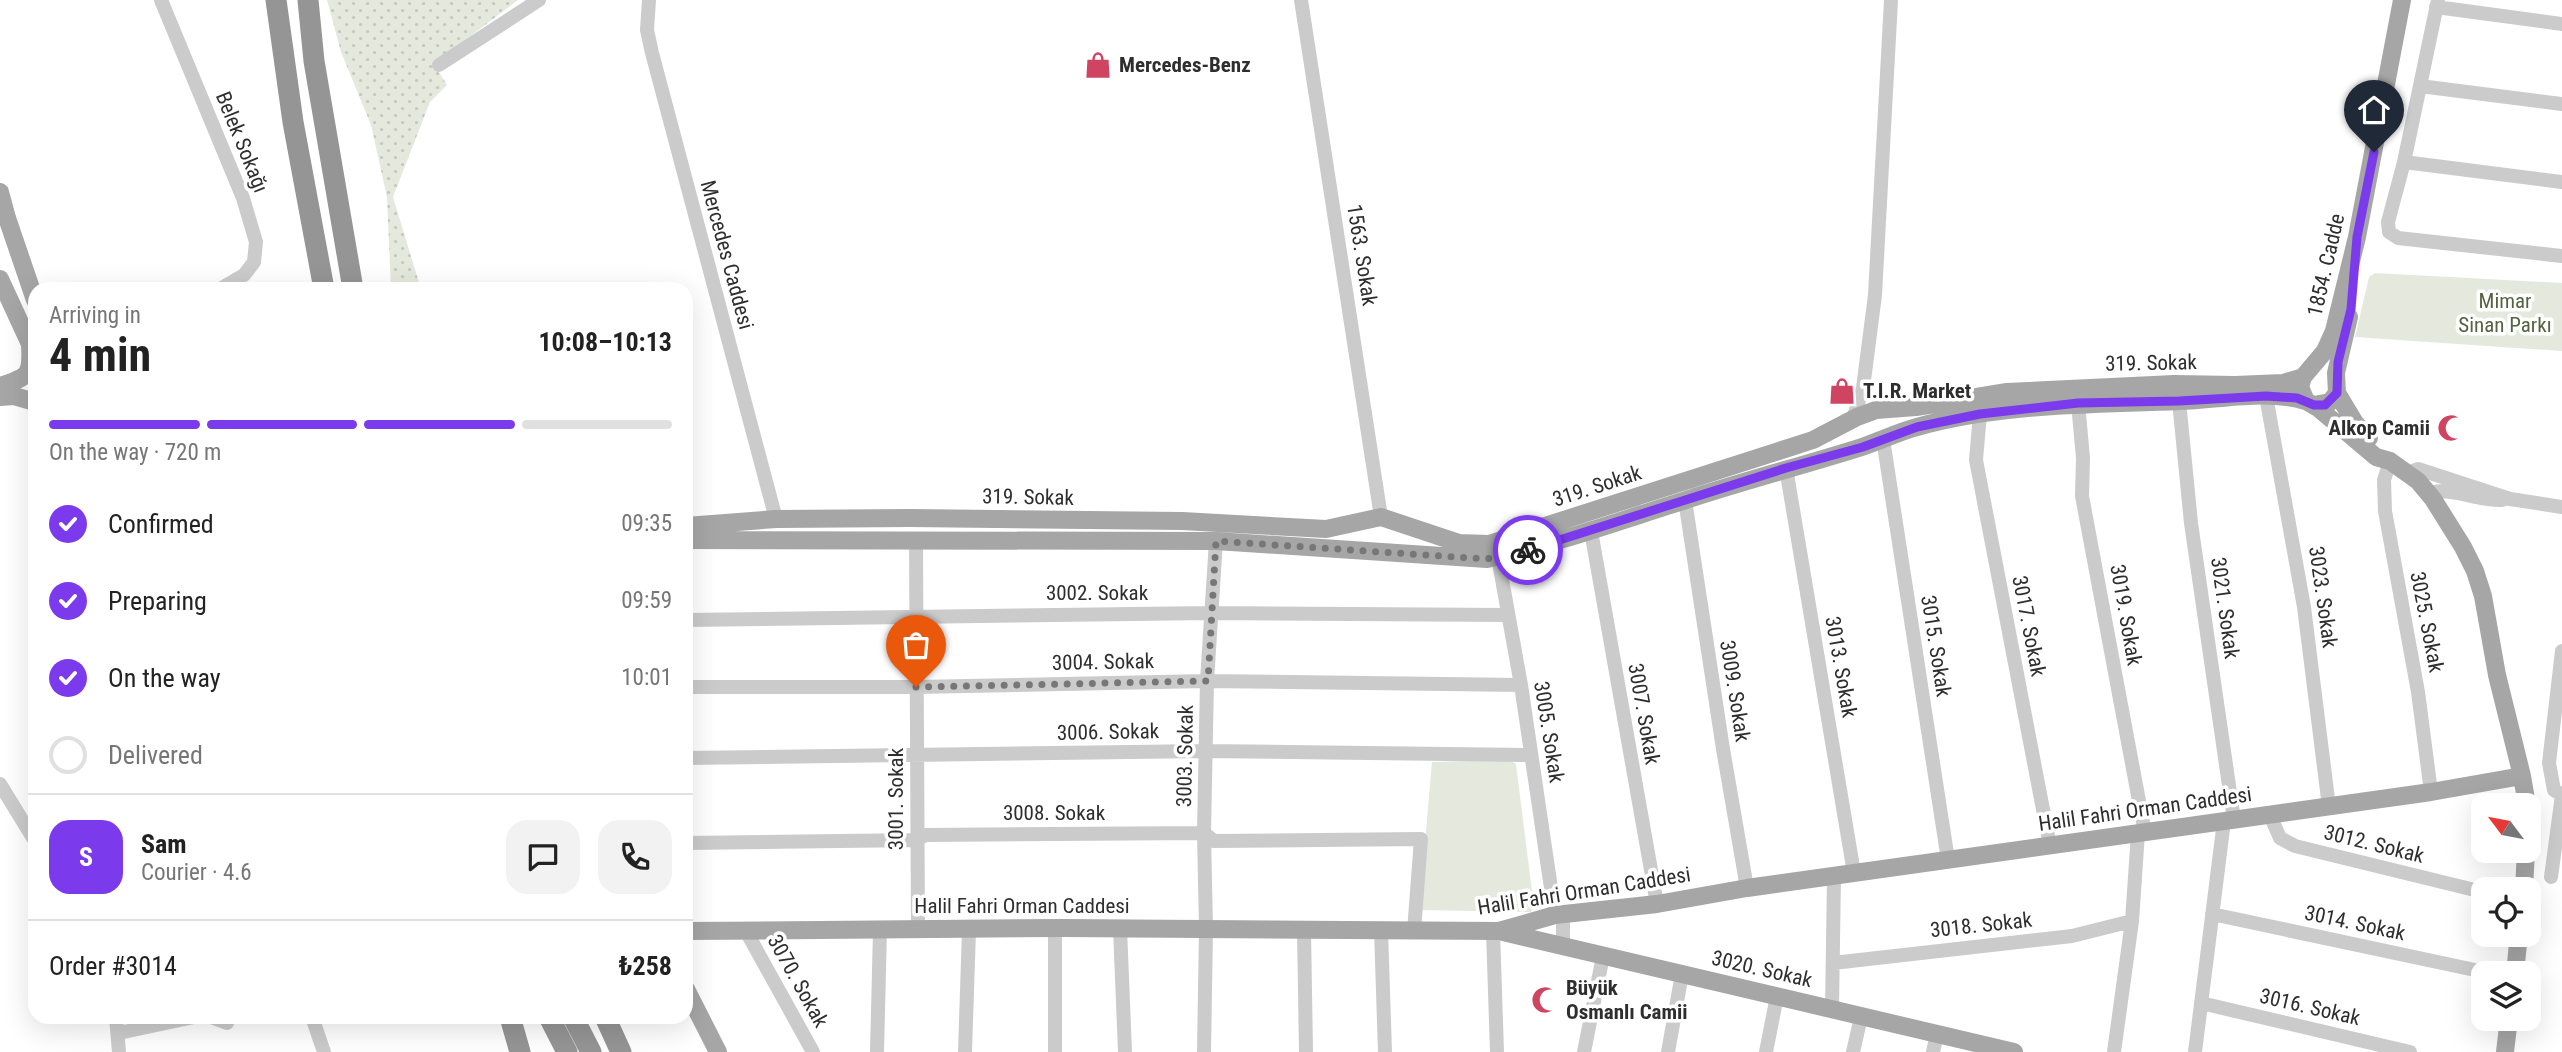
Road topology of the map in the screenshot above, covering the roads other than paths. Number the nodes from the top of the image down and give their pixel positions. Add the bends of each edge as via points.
1 (161, 0) edge
2 (299, 0) edge
3 (308, 0) edge
4 (538, 0) edge
5 (649, 0) edge
6 (1301, 0) edge
7 (1891, 0) edge
8 (2402, 0) edge
9 (2437, 3) edge
10 (276, 5) edge
11 (2562, 24) edge
12 (314, 61) junction
13 (439, 65) dead end
14 (2420, 86) junction
15 (2562, 104) edge
16 (2404, 162) junction
17 (2562, 182) edge
18 (0, 192) edge
19 (2357, 237) junction
20 (2562, 256) edge
21 (0, 279) edge
22 (30, 282) edge
23 (232, 282) edge
24 (323, 282) edge
25 (352, 282) edge
26 (28, 339) edge
27 (2307, 374) junction
28 (0, 386) edge
29 (2337, 387) junction
30 (1863, 388) junction
31 (24, 393) edge
32 (2266, 396) junction
33 (0, 397) edge
34 (2179, 401) junction
35 (2078, 403) junction
36 (2310, 403) junction
37 (1878, 410) junction
38 (1980, 414) junction
39 (1853, 419) junction
40 (1883, 439) junction
41 (1863, 447) junction
42 (2390, 461) junction
43 (1786, 468) junction
44 (2408, 473) junction
45 (2460, 489) junction
46 (2429, 494) junction
47 (1685, 500) junction
48 (2562, 507) edge
49 (1386, 518) junction
50 (776, 519) junction
51 (1363, 521) junction
52 (1591, 531) junction
53 (693, 536) edge
54 (693, 537) edge
55 (916, 541) junction
56 (1216, 541) junction
57 (1365, 551) junction
58 (1387, 553) junction
59 (1498, 557) junction
60 (1211, 613) junction
61 (1508, 615) junction
62 (916, 618) junction
63 (693, 620) edge
64 (2562, 651) edge
65 (1208, 681) junction
66 (1521, 685) junction
67 (693, 687) edge
68 (916, 687) junction
69 (1206, 751) junction
70 (1531, 755) junction
71 (917, 756) junction
72 (693, 758) edge
73 (2522, 776) junction
74 (0, 784) edge
75 (2431, 792) junction
76 (2525, 793) edge
77 (2562, 795) edge
78 (2329, 807) junction
79 (2270, 815) junction
80 (2229, 821) junction
81 (28, 830) edge
82 (2141, 833) junction
83 (1204, 834) junction
84 (917, 840) junction
85 (693, 843) edge
86 (2050, 846) junction
87 (1948, 860) junction
88 (1854, 873) junction
89 (1834, 876) junction
90 (2552, 877) dead end
91 (1747, 888) junction
92 (2471, 889) edge
93 (1657, 904) junction
94 (2212, 914) junction
95 (1559, 915) junction
96 (2132, 921) junction
97 (918, 929) junction
98 (1055, 929) junction
99 (1120, 929) junction
100 (1206, 929) junction
101 (880, 930) junction
102 (969, 930) junction
103 (1304, 930) junction
104 (1381, 930) junction
105 (693, 931) edge
106 (746, 931) junction
107 (1414, 931) junction
108 (1496, 931) junction
109 (1563, 946) junction
110 (1603, 956) junction
111 (1833, 963) junction
112 (2471, 969) edge
113 (1682, 974) junction
114 (1777, 996) junction
115 (693, 1003) edge
116 (2201, 1003) junction
117 (1832, 1009) junction
118 (1861, 1017) junction
119 (117, 1024) edge
120 (161, 1024) edge
121 (314, 1024) edge
122 (512, 1024) edge
123 (556, 1024) edge
124 (575, 1024) edge
125 (579, 1024) edge
126 (608, 1024) edge
127 (2507, 1031) edge
128 (119, 1033) junction
129 (1935, 1043) edge
130 (581, 1048) edge
131 (119, 1052) edge
132 (324, 1052) edge
133 (520, 1052) edge
134 (621, 1052) edge
135 (718, 1052) edge
136 (813, 1052) edge
137 (877, 1052) edge
138 (965, 1052) edge
139 (1055, 1052) edge
140 (1125, 1052) edge
141 (1204, 1052) edge
142 (1306, 1052) edge
143 (1385, 1052) edge
144 (1497, 1052) edge
145 (1584, 1052) edge
146 (1668, 1052) edge
147 (1766, 1052) edge
148 (1853, 1052) edge
149 (2014, 1052) edge
150 (2114, 1052) edge
151 (2195, 1052) edge
152 (2410, 1052) edge
153 (2505, 1052) edge

1 - 23 street, Belek Sokağı via 243,198 256,242 254,262
2 - 12 highway
3 - 12 highway
4 - 13 street
5 - 50 street, Mercedes Caddesi via 652,52
6 - 49 street, 1563. Sokak
7 - 30 street via 1875,295
8 - 19 main road, 1854. Cadde
9 - 11 street
9 - 14 street
10 - 24 highway
12 - 25 highway
14 - 15 street
14 - 16 street
16 - 17 street
16 - 20 street via 2388,222 2392,235
18 - 22 main road
19 - 27 main road, 1854. Cadde via 2331,339
19 - 29 main road via 2351,309
21 - 26 main road
27 - 29 main road via 2317,368 2329,371
27 - 36 main road via 2300,387
27 - 37 main road, 319. Sokak via 2294,382 2273,384 2007,392
28 - 31 main road
29 - 36 main road via 2325,405
29 - 42 main road via 2358,427
30 - 37 street
30 - 39 street
31 - 33 main road
32 - 34 main road, 319. Sokak
32 - 36 main road, 319. Sokak
32 - 78 street, 3023. Sokak via 2304,607
34 - 35 main road, 319. Sokak
34 - 80 street, 3021. Sokak
35 - 38 main road, 319. Sokak
35 - 82 street, 3019. Sokak via 2082,496
36 - 42 main road via 2376,457
37 - 39 main road, 319. Sokak
37 - 40 main road via 1885,423
38 - 40 main road, 319. Sokak
38 - 86 street, 3017. Sokak via 1976,460
39 - 41 main road via 1853,438
39 - 49 main road, 319. Sokak via 1813,440 1489,544 1459,543
40 - 41 main road, 319. Sokak
40 - 87 street, 3015. Sokak
41 - 43 main road, 319. Sokak
42 - 44 main road
42 - 75 street, 3025. Sokak via 2384,480 2385,511
43 - 47 main road, 319. Sokak
43 - 88 street, 3013. Sokak
44 - 45 street via 2418,469
44 - 46 main road
45 - 46 street
45 - 48 street via 2497,501
46 - 73 main road via 2459,539 2479,583
47 - 52 main road, 319. Sokak
47 - 91 street, 3009. Sokak
49 - 51 main road, 319. Sokak
49 - 58 main road via 1398,528 1399,536
50 - 51 main road, 319. Sokak via 1182,521 1326,529
50 - 53 main road, 319. Sokak
51 - 57 main road via 1358,540
52 - 59 main road, 319. Sokak
52 - 93 street, 3007. Sokak
54 - 55 main road, 319. Sokak
55 - 56 main road, 319. Sokak
55 - 62 street, 3001. Sokak
56 - 57 main road, 319. Sokak
56 - 60 street, 3003. Sokak
57 - 58 main road, 319. Sokak
58 - 59 main road, 319. Sokak
59 - 61 street, 3005. Sokak
60 - 61 street, 3002. Sokak
60 - 62 street, 3002. Sokak
60 - 65 street, 3003. Sokak
61 - 66 street, 3005. Sokak
62 - 63 street, 3002. Sokak
62 - 68 street, 3001. Sokak
64 - 77 street via 2549,763 2554,790
65 - 66 street, 3004. Sokak
65 - 68 street, 3004. Sokak
65 - 69 street, 3003. Sokak
66 - 70 street, 3005. Sokak
67 - 68 street, 3004. Sokak
68 - 71 street, 3001. Sokak
69 - 70 street, 3006. Sokak
69 - 71 street, 3006. Sokak
69 - 83 street, 3003. Sokak
70 - 95 street, 3005. Sokak
71 - 72 street, 3006. Sokak
71 - 84 street, 3001. Sokak
73 - 75 main road, Halil Fahri Orman Caddesi
73 - 76 main road
74 - 81 street
75 - 78 main road, Halil Fahri Orman Caddesi
77 - 90 street
78 - 79 main road, Halil Fahri Orman Caddesi
79 - 80 main road, Halil Fahri Orman Caddesi
79 - 92 street, 3012. Sokak via 2280,838 2295,846
80 - 82 main road, Halil Fahri Orman Caddesi
80 - 94 street, 3021. Sokak
82 - 86 main road, Halil Fahri Orman Caddesi
82 - 96 street, 3019. Sokak
83 - 84 street, 3008. Sokak via 925,835
83 - 100 street, 3003. Sokak
83 - 107 street, 3008. Sokak via 1214,841 1421,839
84 - 85 street, 3008. Sokak
84 - 97 street, 3001. Sokak
86 - 87 main road, Halil Fahri Orman Caddesi
87 - 88 main road, Halil Fahri Orman Caddesi
88 - 89 main road, Halil Fahri Orman Caddesi
89 - 91 main road, Halil Fahri Orman Caddesi
89 - 111 street
91 - 93 main road, Halil Fahri Orman Caddesi
93 - 95 main road, Halil Fahri Orman Caddesi
94 - 112 street, 3014. Sokak
94 - 116 street, 3021. Sokak
95 - 108 main road, Halil Fahri Orman Caddesi
95 - 109 street, 3005. Sokak
96 - 111 street, 3018. Sokak via 2048,939
96 - 150 street, 3019. Sokak
97 - 101 main road, Halil Fahri Orman Caddesi
97 - 102 main road, Halil Fahri Orman Caddesi
98 - 99 main road, Halil Fahri Orman Caddesi
98 - 102 main road, Halil Fahri Orman Caddesi
98 - 139 street
99 - 100 main road, Halil Fahri Orman Caddesi
99 - 140 street
100 - 103 main road, Halil Fahri Orman Caddesi
100 - 141 street, 3003. Sokak
101 - 106 main road, Halil Fahri Orman Caddesi
101 - 137 street
102 - 138 street
103 - 104 main road, Halil Fahri Orman Caddesi
103 - 142 street
104 - 107 main road, Halil Fahri Orman Caddesi
104 - 143 street
105 - 106 main road, Halil Fahri Orman Caddesi
106 - 136 street, 3070. Sokak
107 - 108 main road, Halil Fahri Orman Caddesi
108 - 109 main road, 3020. Sokak
108 - 144 street
109 - 110 main road, 3020. Sokak
110 - 113 main road, 3020. Sokak
110 - 145 street
111 - 117 street
113 - 114 main road, 3020. Sokak
113 - 146 street
114 - 117 main road, 3020. Sokak
114 - 147 street
115 - 135 main road
116 - 151 street, 3021. Sokak
116 - 152 street, 3016. Sokak
117 - 118 main road, 3020. Sokak
118 - 129 main road, 3020. Sokak
118 - 148 street
119 - 128 street
120 - 128 street
121 - 132 street
122 - 133 highway
123 - 130 highway
124 - 130 highway
125 - 130 main road
126 - 134 highway
127 - 153 main road
128 - 131 street
129 - 149 main road, 3020. Sokak

